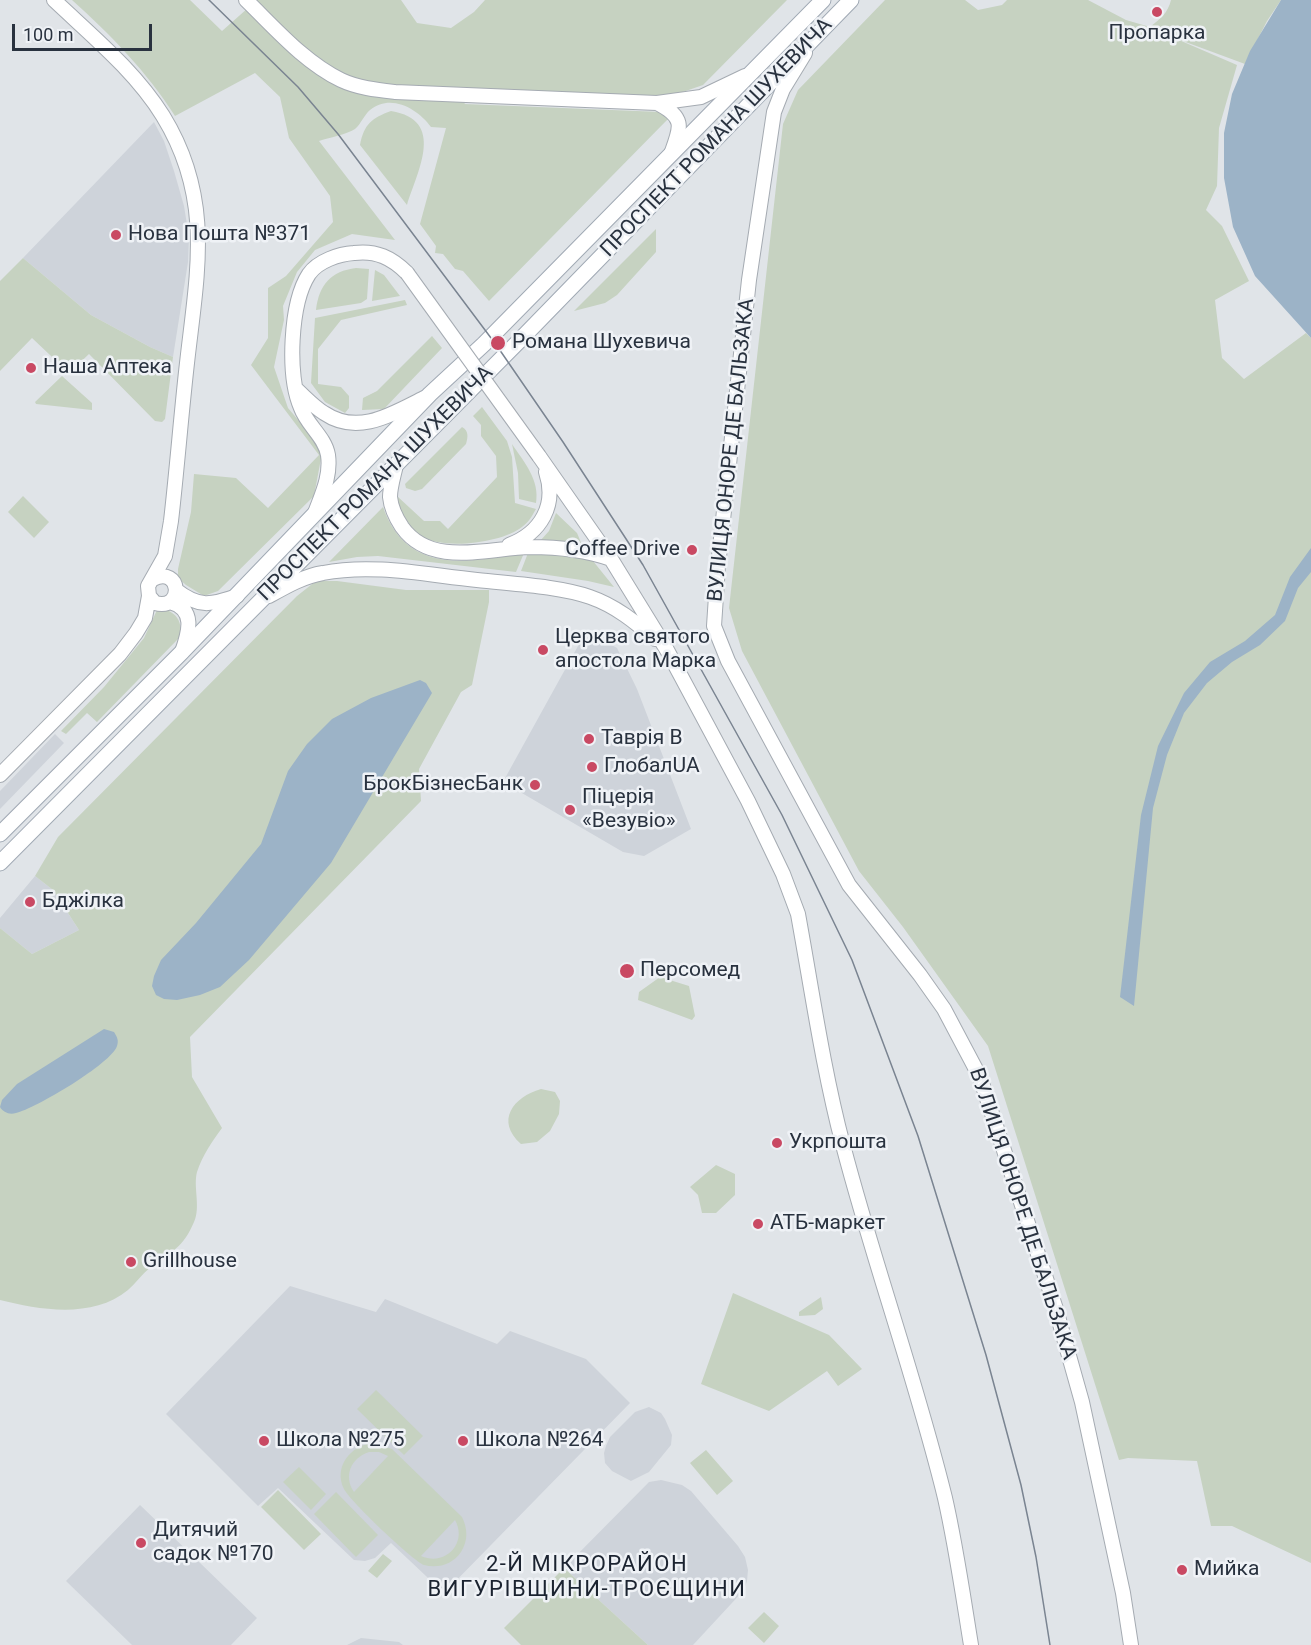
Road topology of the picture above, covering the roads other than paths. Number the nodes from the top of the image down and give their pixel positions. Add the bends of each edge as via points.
1 (54, 0) edge
2 (246, 0) edge
3 (823, 0) edge
4 (850, 0) edge
5 (815, 36) junction
6 (750, 74) junction
7 (657, 103) junction
8 (671, 154) junction
9 (296, 389) junction
10 (430, 394) junction
11 (539, 456) junction
12 (396, 465) junction
13 (313, 518) junction
14 (500, 549) junction
15 (165, 556) junction
16 (611, 559) junction
17 (165, 594) junction
18 (237, 596) junction
19 (259, 602) junction
20 (667, 650) junction
21 (182, 653) junction
22 (0, 775) edge
23 (0, 834) edge
24 (0, 863) edge
25 (971, 1645) edge
26 (1131, 1645) edge

1 - 15 main road via 156,106 184,160 193,190 198,216 196,292
2 - 7 main road via 314,63 344,81 369,89
3 - 6 main road, ПРОСПЕКТ РОМАНА ШУХЕВИЧА
4 - 5 main road, ПРОСПЕКТ РОМАНА ШУХЕВИЧА
5 - 12 main road, ПРОСПЕКТ РОМАНА ШУХЕВИЧА
5 - 26 main road, ВУЛИЦЯ ОНОРЕ ДЕ БАЛЬЗАКА via 783,88 774,112 749,280 714,626 728,661 849,885 944,1009 980,1077 1082,1401
6 - 7 main road via 700,97
6 - 8 main road, ПРОСПЕКТ РОМАНА ШУХЕВИЧА
7 - 8 main road via 671,110 679,120 680,129
8 - 10 main road, ПРОСПЕКТ РОМАНА ШУХЕВИЧА
9 - 10 main road via 322,413 356,424 378,420
9 - 11 main road, bridge via 291,358 295,322 301,290 310,272 339,255 374,253 395,262 407,273
9 - 13 main road via 301,410 328,451 327,481
10 - 13 main road, ПРОСПЕКТ РОМАНА ШУХЕВИЧА
11 - 14 main road via 550,487 547,509 531,533
11 - 16 main road
12 - 14 main road via 391,505 413,540 444,551
12 - 19 main road, ПРОСПЕКТ РОМАНА ШУХЕВИЧА
13 - 18 main road, ПРОСПЕКТ РОМАНА ШУХЕВИЧА
14 - 16 main road via 532,547 590,552
15 - 17 main road
15 - 17 main road via 153,579 162,576
16 - 20 main road
17 - 18 main road via 199,603 217,603
17 - 21 main road via 182,607 188,618
17 - 22 main road via 120,654
18 - 21 main road, ПРОСПЕКТ РОМАНА ШУХЕВИЧА
19 - 20 main road via 321,573 345,570 371,569 516,585 590,597 629,617
19 - 24 main road, ПРОСПЕКТ РОМАНА ШУХЕВИЧА
20 - 25 main road via 748,801 798,914 831,1098 940,1479
21 - 23 main road, ПРОСПЕКТ РОМАНА ШУХЕВИЧА

